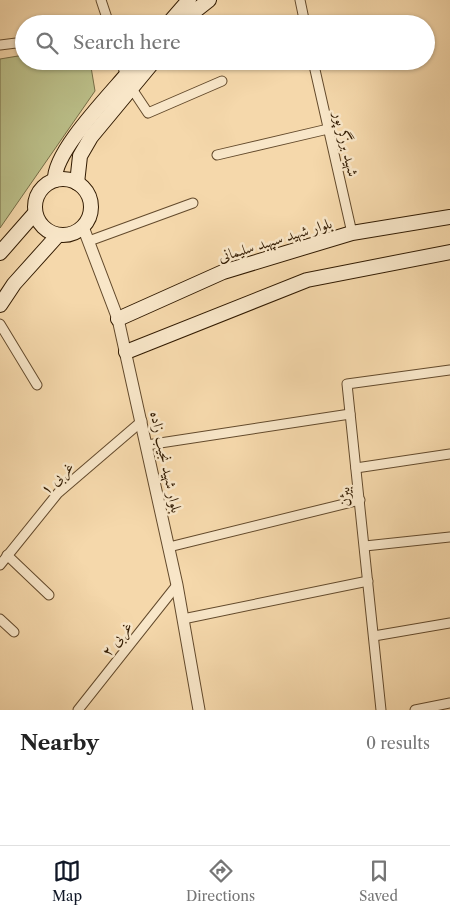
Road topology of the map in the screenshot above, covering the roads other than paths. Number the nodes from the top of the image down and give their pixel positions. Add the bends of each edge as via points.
1 (102, 0) edge
2 (188, 0) edge
3 (209, 0) edge
4 (300, 0) edge
5 (106, 15) edge
6 (176, 15) edge
7 (190, 15) edge
8 (303, 15) edge
9 (15, 43) edge
10 (0, 45) edge
11 (124, 70) edge
12 (134, 70) edge
13 (144, 70) edge
14 (315, 70) edge
15 (222, 81) dead end
16 (129, 83) junction
17 (328, 128) junction
18 (218, 155) dead end
19 (55, 180) junction
20 (77, 183) junction
21 (193, 204) dead end
22 (35, 213) junction
23 (450, 217) edge
24 (83, 227) junction
25 (352, 233) junction
26 (58, 235) junction
27 (88, 240) junction
28 (450, 252) edge
29 (0, 253) edge
30 (0, 305) edge
31 (118, 319) junction
32 (0, 324) edge
33 (126, 352) junction
34 (450, 370) edge
35 (37, 385) dead end
36 (350, 414) junction
37 (142, 421) junction
38 (147, 445) junction
39 (450, 454) edge
40 (356, 468) junction
41 (360, 500) junction
42 (450, 538) edge
43 (364, 546) junction
44 (169, 547) junction
45 (7, 555) junction
46 (0, 565) edge
47 (368, 581) junction
48 (177, 585) junction
49 (49, 595) dead end
50 (0, 619) edge
51 (182, 619) junction
52 (450, 623) edge
53 (14, 632) dead end
54 (374, 636) junction
55 (450, 703) edge
56 (78, 710) edge
57 (199, 710) edge
58 (381, 710) edge
59 (415, 710) edge

1 - 5 street
2 - 6 main road
3 - 7 main road
4 - 8 street
9 - 10 street
11 - 16 street
12 - 16 main road
13 - 16 main road
14 - 17 street, شهید برزگر پور
15 - 16 street via 148,113
16 - 19 main road via 88,118 62,157 55,171
16 - 20 main road via 80,156
17 - 18 street
17 - 25 street, شهید برزگر پور
19 - 20 main road
19 - 22 main road via 41,189
20 - 24 main road via 88,195 91,212
21 - 27 street
22 - 26 main road via 48,231
22 - 29 main road
23 - 25 main road, بلوار شهید سپهبد سلیمانی
24 - 26 main road via 72,234
24 - 27 street, بلوار شهید نجیب زاده
25 - 31 main road, بلوار شهید سپهبد سلیمانی via 223,272
26 - 30 main road via 14,284
27 - 31 street, بلوار شهید نجیب زاده
28 - 33 main road via 307,280
31 - 33 street, بلوار شهید نجیب زاده
32 - 35 street
33 - 37 street, بلوار شهید نجیب زاده
34 - 36 street, بیژن via 347,384
36 - 38 street
36 - 40 street, بیژن
37 - 38 street, بلوار شهید نجیب زاده
37 - 45 street, غربی ۱ via 58,493
38 - 44 street, بلوار شهید نجیب زاده
39 - 40 street
40 - 41 street, بیژن
41 - 43 street, بیژن
41 - 44 street
42 - 43 street
43 - 47 street, بیژن
44 - 48 street, بلوار شهید نجیب زاده
45 - 46 street, غربی ۱
45 - 49 street
47 - 51 street
47 - 54 street, بیژن
48 - 51 street, بلوار شهید نجیب زاده
48 - 56 street, غربی ۲
50 - 53 street
51 - 57 street, بلوار شهید نجیب زاده
52 - 54 street
54 - 58 street, بیژن
55 - 59 street

